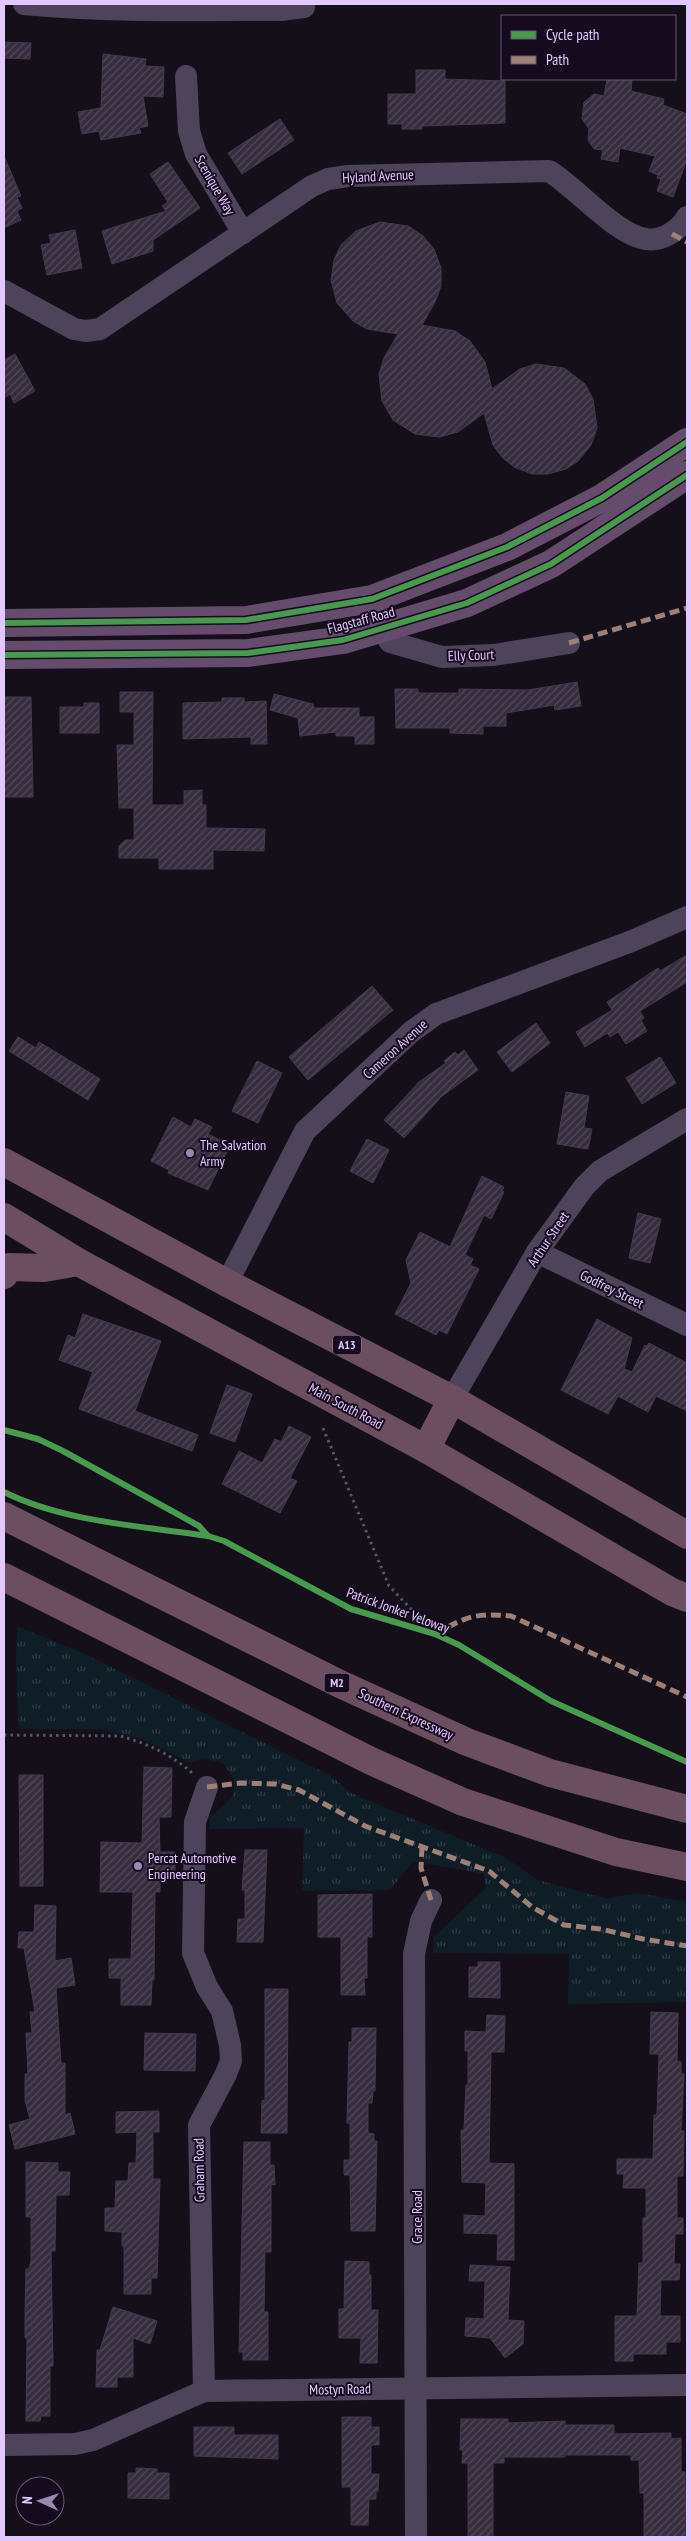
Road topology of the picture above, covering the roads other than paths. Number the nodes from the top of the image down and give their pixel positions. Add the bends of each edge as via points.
1 (24, 4) edge
2 (304, 7) dead end
3 (186, 76) dead end
4 (687, 217) edge
5 (243, 233) junction
6 (4, 291) edge
7 (687, 442) edge
8 (687, 475) edge
9 (372, 599) junction
10 (4, 623) edge
11 (382, 628) junction
12 (569, 643) dead end
13 (4, 655) edge
14 (687, 918) edge
15 (687, 1119) edge
16 (4, 1162) edge
17 (4, 1217) edge
18 (537, 1252) junction
19 (78, 1262) junction
20 (4, 1275) edge
21 (227, 1283) junction
22 (687, 1325) edge
23 (452, 1399) junction
24 (426, 1449) junction
25 (4, 1516) edge
26 (687, 1535) edge
27 (4, 1577) edge
28 (687, 1598) edge
29 (207, 1787) road end
30 (687, 1809) edge
31 (687, 1867) edge
32 (431, 1900) dead end
33 (687, 2385) edge
34 (418, 2388) junction
35 (204, 2390) junction
36 (4, 2446) edge
37 (416, 2537) edge

1 - 2 street via 91,10 281,10
3 - 5 street, Scenique Way via 190,131 196,154
4 - 5 street, Hyland Avenue via 672,234 646,240 620,228 549,171 348,176 312,186
5 - 6 street, Hyland Avenue via 100,329 74,329
7 - 9 main road, Flagstaff Road via 602,498 507,547
8 - 11 main road, Flagstaff Road via 551,564 467,603
9 - 10 main road, Flagstaff Road via 246,620
9 - 11 street, Elly Court
11 - 12 street, Elly Court via 390,642 442,657 494,655
11 - 13 main road, Flagstaff Road via 342,640 248,653
14 - 21 street, Cameron Avenue via 436,1014 411,1032 305,1131
15 - 18 street, Arthur Street via 600,1171 584,1187
16 - 21 highway, A13
17 - 19 highway, Main South Road
18 - 22 street, Godfrey Street
18 - 23 street, Arthur Street
19 - 20 highway via 44,1268 9,1267
19 - 24 highway, Main South Road
21 - 23 highway, A13
23 - 24 highway
23 - 26 highway, A13
24 - 28 highway, Main South Road
25 - 30 highway, Southern Expressway / M2 via 332,1680 467,1742 550,1773
27 - 31 highway via 371,1761 463,1802 616,1852
29 - 35 street, Graham Road via 195,1822 193,1953 207,1987 222,2011 231,2061 198,2125
32 - 34 street, Grace Road via 421,1921 414,1954
33 - 34 street, Mostyn Road
34 - 35 street, Mostyn Road
34 - 37 street, Grace Road
35 - 36 street, Mostyn Road via 93,2440 75,2444

